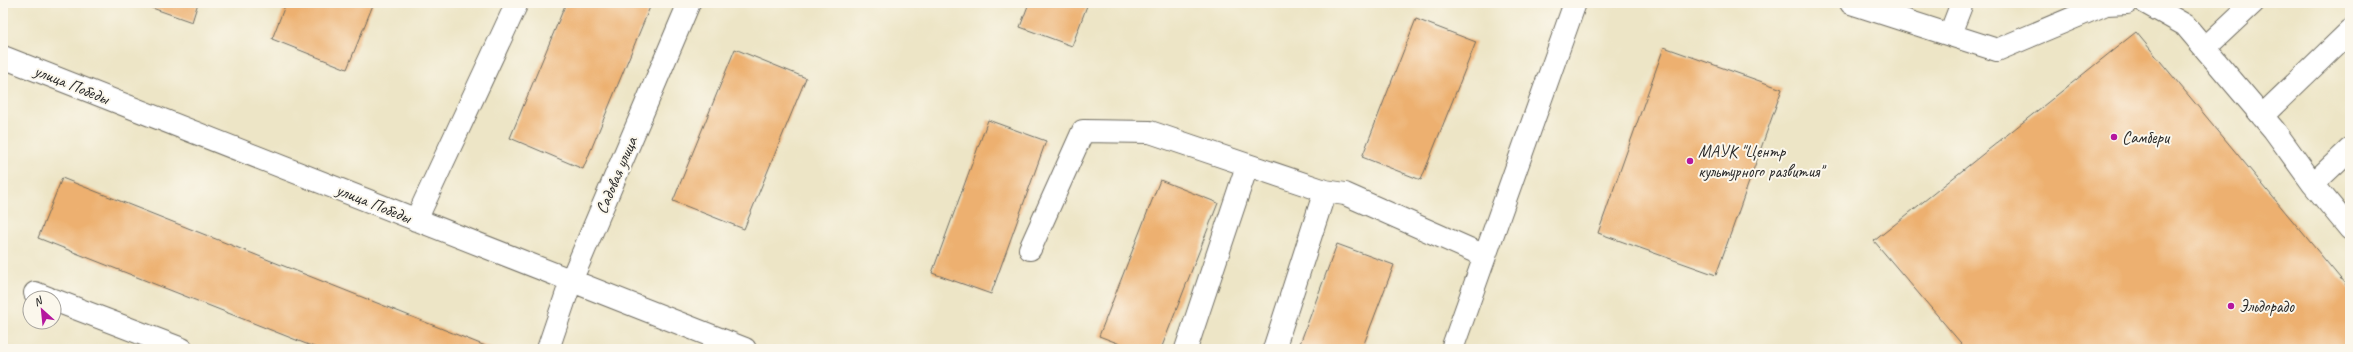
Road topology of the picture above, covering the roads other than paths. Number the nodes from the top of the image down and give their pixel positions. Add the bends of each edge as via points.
1 (517, 3) edge
2 (689, 3) edge
3 (1576, 3) edge
4 (1850, 3) edge
5 (1962, 3) edge
6 (2127, 3) edge
7 (2146, 3) edge
8 (2253, 3) edge
9 (2350, 31) edge
10 (1950, 34) junction
11 (2205, 48) junction
12 (3, 57) edge
13 (2262, 116) junction
14 (2350, 149) edge
15 (1246, 166) junction
16 (2313, 184) junction
17 (1325, 191) junction
18 (416, 220) junction
19 (2350, 229) edge
20 (1030, 249) dead end
21 (1485, 256) junction
22 (571, 281) junction
23 (62, 303) edge
24 (182, 349) edge
25 (548, 349) edge
26 (745, 349) edge
27 (1186, 349) edge
28 (1274, 349) edge
29 (1452, 349) edge

1 - 18 street
2 - 22 street, Садовая улица
3 - 21 street
4 - 10 street
5 - 10 street
6 - 10 street via 2106,4 1997,50
7 - 11 street via 2185,25
8 - 11 street
9 - 13 street
11 - 13 street
12 - 18 street, улица Победы
13 - 16 street
14 - 16 street
15 - 17 street
15 - 20 street via 1150,132 1083,131
15 - 27 street
16 - 19 street
17 - 21 street via 1345,194
17 - 28 street
18 - 22 street, улица Победы
21 - 29 street
22 - 25 street, Садовая улица
22 - 26 street, улица Победы
23 - 24 street

